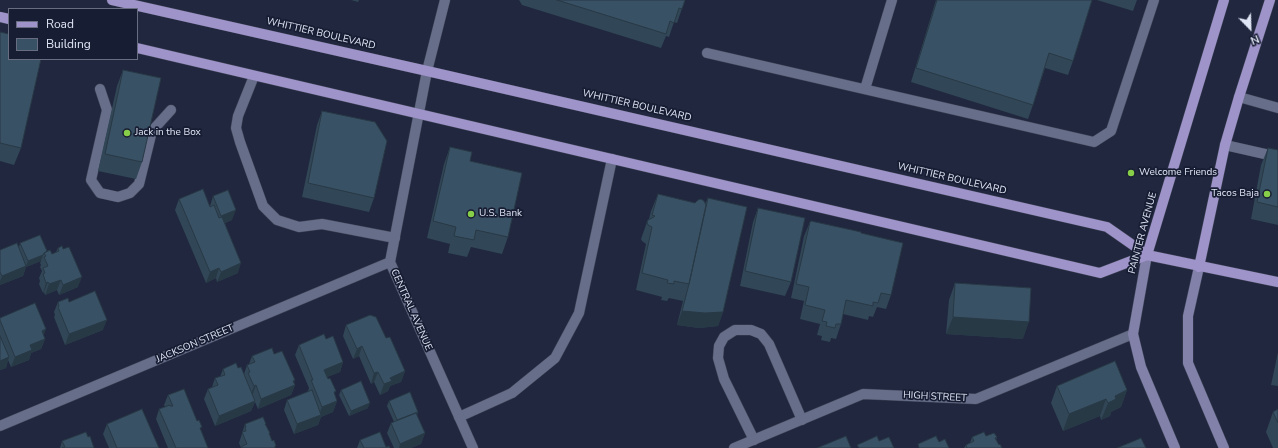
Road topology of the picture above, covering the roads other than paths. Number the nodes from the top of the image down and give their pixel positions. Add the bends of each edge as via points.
1 (112, 0) edge
2 (445, 0) edge
3 (892, 0) edge
4 (1154, 0) edge
5 (1224, 0) edge
6 (1270, 0) edge
7 (138, 48) edge
8 (707, 53) dead end
9 (427, 70) junction
10 (254, 76) junction
11 (100, 89) dead end
12 (865, 89) junction
13 (1239, 97) junction
14 (1278, 108) edge
15 (171, 110) dead end
16 (418, 114) junction
17 (1225, 145) junction
18 (1278, 157) edge
19 (612, 159) junction
20 (395, 238) junction
21 (1147, 255) junction
22 (390, 262) junction
23 (1199, 266) junction
24 (1278, 282) edge
25 (1133, 334) junction
26 (459, 417) junction
27 (802, 420) junction
28 (0, 426) edge
29 (754, 440) junction
30 (473, 448) edge
31 (734, 448) edge
32 (1175, 448) edge
33 (1224, 448) edge

1 - 9 main road, WHITTIER BOULEVARD
2 - 9 street, CENTRAL AVENUE
3 - 12 street
4 - 12 street via 1111,131 1094,142
5 - 21 main road, PAINTER AVENUE
6 - 13 main road
7 - 10 main road
8 - 12 street
9 - 16 street, CENTRAL AVENUE
9 - 21 main road, WHITTIER BOULEVARD via 1107,227
10 - 16 main road
10 - 20 street via 238,116 236,128 263,206 277,220 298,227 322,224
11 - 15 street via 107,110 91,180 100,193 118,197 130,193 139,184 152,131
13 - 14 street
13 - 17 main road
16 - 19 main road
16 - 20 street, CENTRAL AVENUE
17 - 18 street
17 - 23 main road
19 - 21 main road via 1100,273
19 - 26 street via 579,313 555,358 512,394
20 - 22 street, CENTRAL AVENUE
21 - 23 main road, WHITTIER BOULEVARD
21 - 25 main road, PAINTER AVENUE
22 - 26 street, CENTRAL AVENUE
22 - 28 street, JACKSON STREET
23 - 24 main road, WHITTIER BOULEVARD
23 - 33 main road via 1188,316 1188,363
25 - 27 street, HIGH STREET via 976,399 863,394
25 - 32 main road, PAINTER AVENUE via 1141,367
26 - 30 street, CENTRAL AVENUE
27 - 29 street, HIGH STREET
27 - 29 street via 769,344 761,334 751,330 735,330 724,337 719,346 718,358 724,379
29 - 31 street, HIGH STREET

